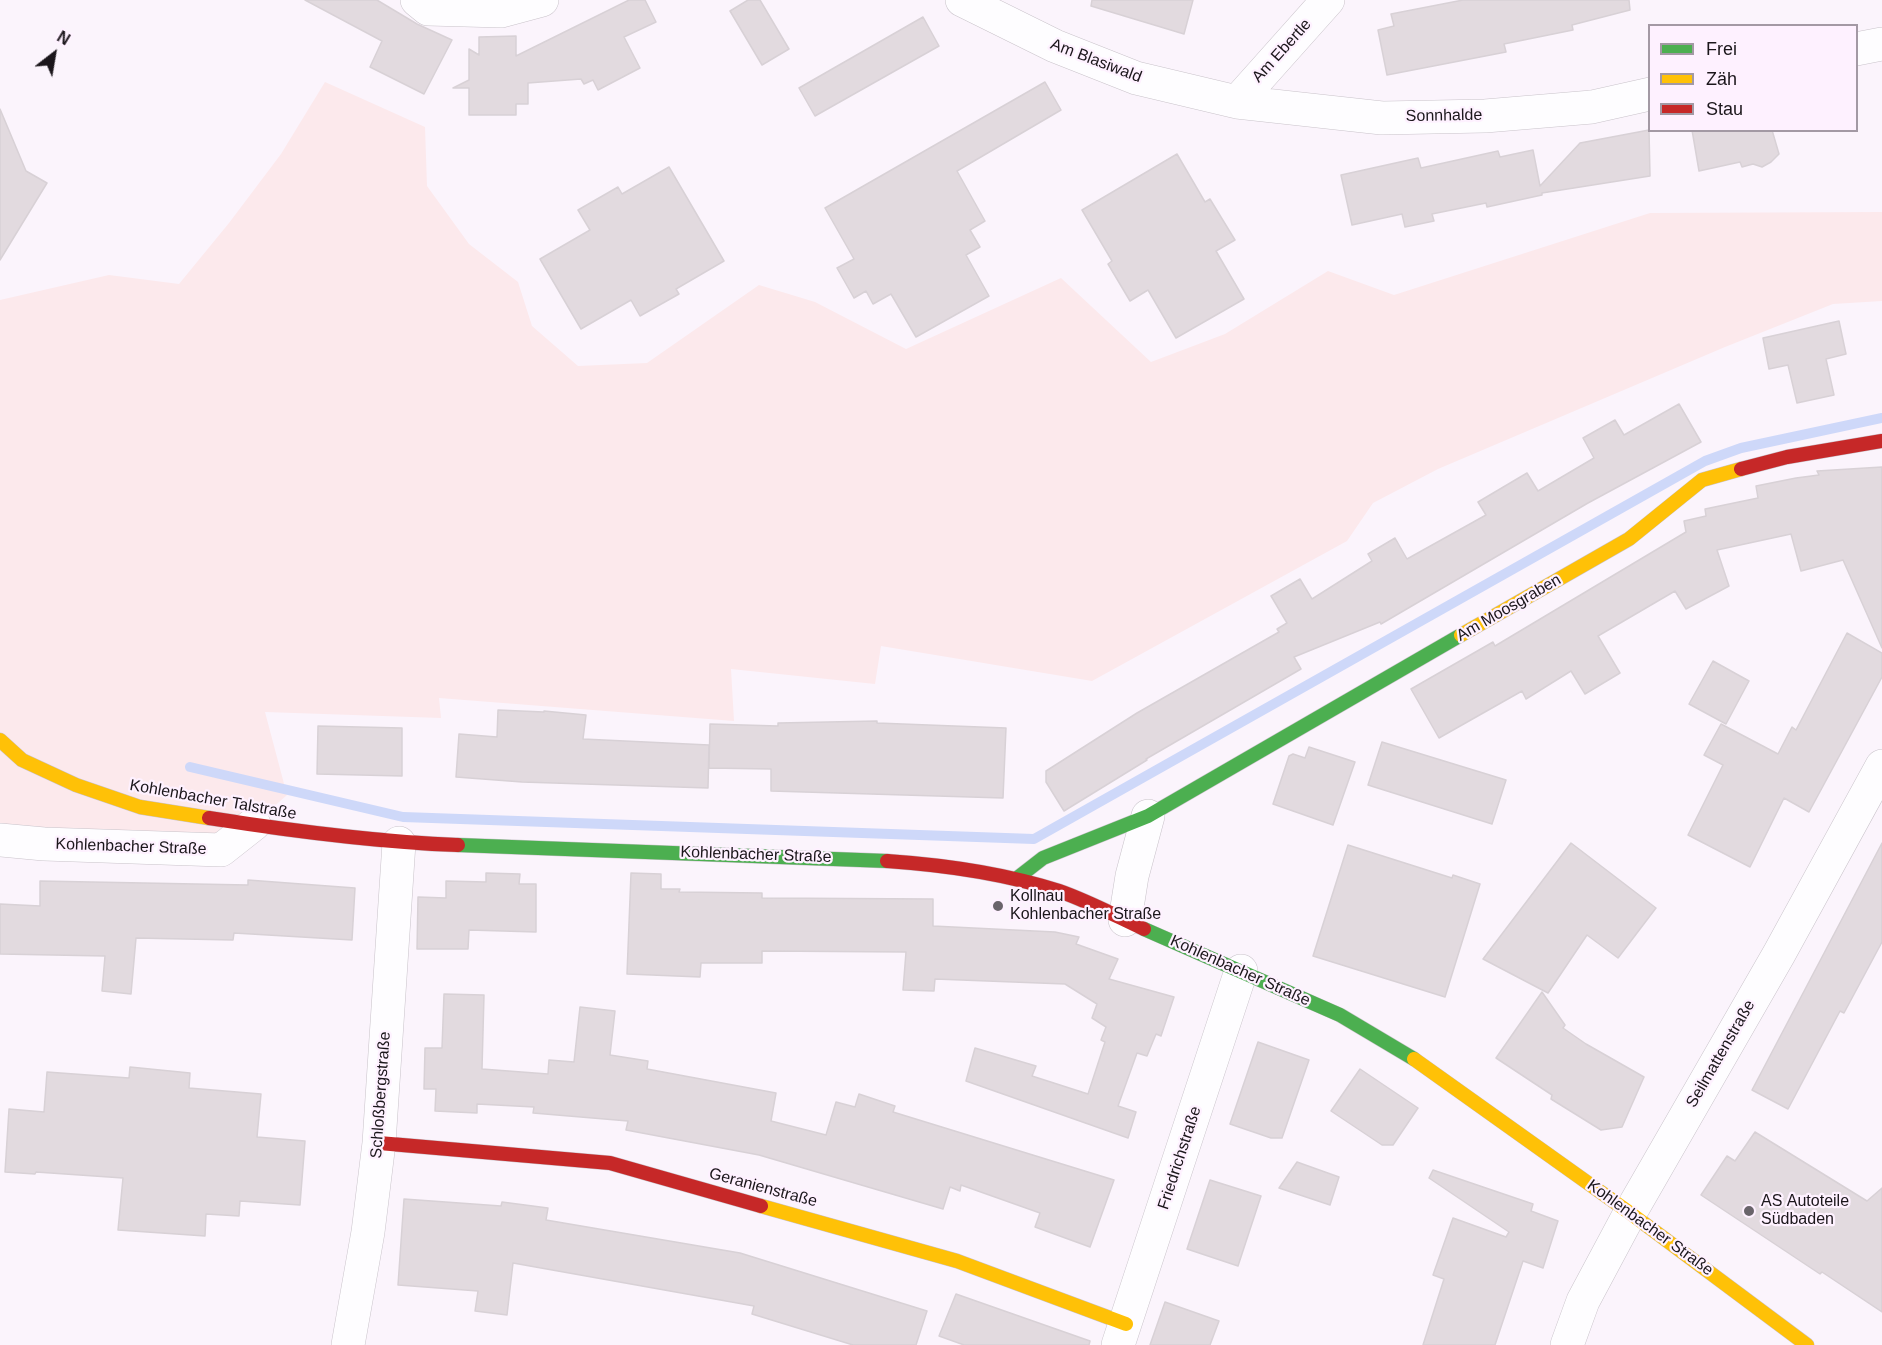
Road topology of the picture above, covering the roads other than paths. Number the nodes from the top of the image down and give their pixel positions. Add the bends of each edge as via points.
1 (417, 0) edge
2 (542, 0) edge
3 (962, 0) edge
4 (1328, 0) edge
5 (1882, 44) edge
6 (1858, 49) edge
7 (1648, 94) edge
8 (1237, 102) junction
9 (1882, 441) edge
10 (0, 740) edge
11 (1882, 766) edge
12 (1148, 816) junction
13 (254, 824) junction
14 (0, 840) edge
15 (399, 843) junction
16 (1016, 879) junction
17 (1125, 920) junction
18 (1241, 970) junction
19 (379, 1143) junction
20 (1630, 1213) junction
21 (1122, 1335) edge
22 (348, 1345) edge
23 (1567, 1345) edge
24 (1807, 1345) edge

1 - 2 street via 428,9 501,11
3 - 8 street, Am Blasiwald via 1055,46 1136,78
4 - 8 street, Am Ebertle
5 - 6 street
7 - 8 street, Sonnhalde via 1592,107 1382,118
9 - 12 street, Am Moosgraben via 1787,457 1702,480 1629,539
10 - 13 street, Kohlenbacher Talstraße via 22,760 76,785 140,807
11 - 20 street, Seilmattenstraße
12 - 16 street, Am Moosgraben via 1043,858
12 - 17 street
13 - 14 street, Kohlenbacher Straße via 221,850
13 - 15 street, Kohlenbacher Talstraße
15 - 16 street, Kohlenbacher Straße via 856,859 945,865
15 - 19 street, Schloßbergstraße
16 - 17 street, Kohlenbacher Straße via 1061,892
17 - 18 street, Kohlenbacher Straße
18 - 20 street, Kohlenbacher Straße via 1340,1015 1420,1062
18 - 21 street, Friedrichstraße
19 - 21 street, Geranienstraße via 610,1163 957,1261
19 - 22 street, Schloßbergstraße
20 - 23 street, Seilmattenstraße via 1583,1301
20 - 24 street, Kohlenbacher Straße

